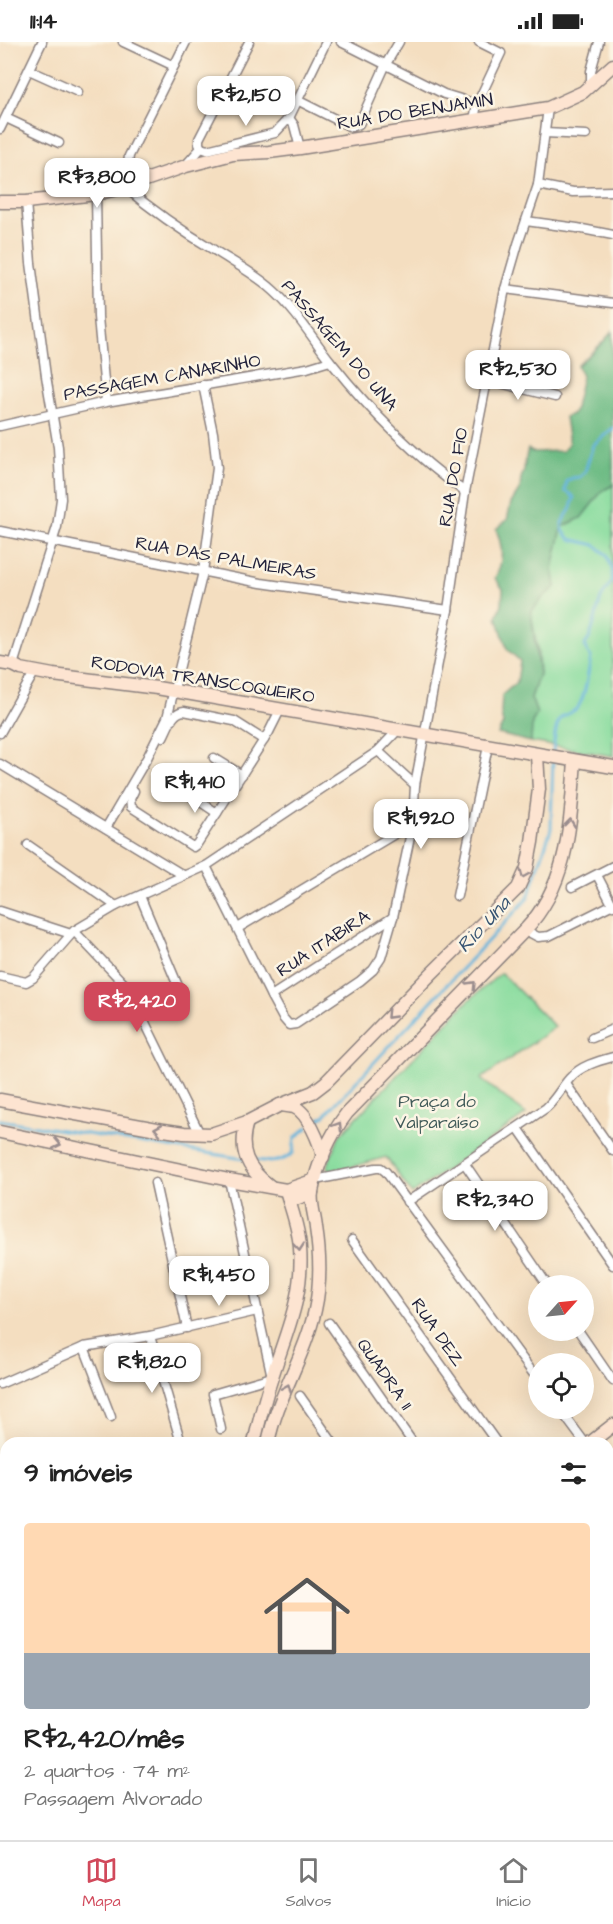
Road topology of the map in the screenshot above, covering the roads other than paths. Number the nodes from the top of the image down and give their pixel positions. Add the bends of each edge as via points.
1 (42, 42) edge
2 (123, 42) edge
3 (186, 42) edge
4 (249, 42) edge
5 (326, 42) edge
6 (341, 42) edge
7 (399, 42) edge
8 (479, 42) edge
9 (599, 42) edge
10 (386, 64) junction
11 (613, 65) edge
12 (174, 66) junction
13 (29, 70) junction
14 (78, 92) dead end
15 (582, 92) junction
16 (297, 100) junction
17 (477, 104) junction
18 (548, 108) junction
19 (6, 118) junction
20 (289, 118) junction
21 (474, 120) junction
22 (0, 129) edge
23 (545, 133) junction
24 (586, 135) dead end
25 (59, 143) dead end
26 (201, 148) junction
27 (300, 148) junction
28 (186, 166) junction
29 (538, 185) junction
30 (125, 187) junction
31 (613, 191) edge
32 (96, 194) junction
33 (0, 202) edge
34 (26, 202) junction
35 (526, 221) junction
36 (613, 235) edge
37 (505, 289) junction
38 (613, 303) edge
39 (330, 361) junction
40 (488, 380) junction
41 (203, 385) junction
42 (555, 397) dead end
43 (106, 402) junction
44 (52, 413) junction
45 (0, 426) edge
46 (465, 492) junction
47 (0, 531) edge
48 (53, 541) junction
49 (203, 572) junction
50 (448, 610) junction
51 (6, 664) edge
52 (35, 671) junction
53 (174, 692) junction
54 (280, 710) junction
55 (399, 729) junction
56 (0, 733) edge
57 (424, 735) junction
58 (264, 740) junction
59 (488, 746) junction
60 (378, 751) junction
61 (540, 755) junction
62 (214, 758) dead end
63 (572, 760) junction
64 (0, 764) edge
65 (613, 767) edge
66 (242, 775) junction
67 (415, 785) junction
68 (187, 793) dead end
69 (217, 813) junction
70 (413, 823) junction
71 (106, 828) junction
72 (28, 845) dead end
73 (206, 866) junction
74 (613, 866) edge
75 (597, 874) junction
76 (183, 875) junction
77 (572, 887) dead end
78 (140, 896) junction
79 (457, 896) dead end
80 (613, 905) edge
81 (116, 906) junction
82 (0, 911) edge
83 (393, 917) junction
84 (238, 928) junction
85 (525, 930) junction
86 (72, 932) junction
87 (0, 976) edge
88 (178, 986) dead end
89 (271, 996) junction
90 (613, 1029) edge
91 (591, 1038) dead end
92 (613, 1057) edge
93 (566, 1084) junction
94 (0, 1100) edge
95 (280, 1105) junction
96 (247, 1122) junction
97 (518, 1128) junction
98 (0, 1132) edge
99 (200, 1134) junction
100 (613, 1151) edge
101 (323, 1157) junction
102 (465, 1164) junction
103 (229, 1180) junction
104 (315, 1180) junction
105 (155, 1183) dead end
106 (271, 1187) junction
107 (312, 1193) junction
108 (287, 1195) junction
109 (407, 1202) junction
110 (352, 1240) dead end
111 (613, 1265) edge
112 (541, 1275) edge
113 (257, 1311) junction
114 (329, 1323) dead end
115 (187, 1328) junction
116 (150, 1336) junction
117 (586, 1341) edge
118 (84, 1347) junction
119 (528, 1366) edge
120 (272, 1377) junction
121 (613, 1381) edge
122 (0, 1384) edge
123 (300, 1396) dead end
124 (111, 1417) dead end
125 (569, 1419) edge
126 (613, 1425) edge
127 (221, 1429) dead end
128 (178, 1437) edge
129 (256, 1437) edge
130 (270, 1437) edge
131 (329, 1437) edge
132 (409, 1437) edge
133 (493, 1437) edge
134 (585, 1437) edge
135 (598, 1437) edge

1 - 13 street
2 - 12 street
3 - 12 street
4 - 26 street via 202,132
5 - 16 street
6 - 10 street
7 - 10 street
8 - 17 street via 501,53
9 - 15 street
10 - 16 street via 359,124 351,127
10 - 17 street via 444,94
11 - 15 street, RUA DO BENJAMIN
12 - 30 street via 129,156
13 - 14 street
13 - 19 street
15 - 18 street, RUA DO BENJAMIN
16 - 20 street
17 - 21 street
18 - 21 street, RUA DO BENJAMIN
18 - 23 street, RUA DO FIO
19 - 22 street
19 - 25 street
20 - 26 street via 270,135 207,150
20 - 27 street
21 - 27 street, RUA DO BENJAMIN
23 - 24 street
23 - 29 street, RUA DO FIO
26 - 28 street
27 - 28 street, RUA DO BENJAMIN via 233,154
28 - 30 street, RUA DO BENJAMIN
29 - 31 street via 573,192
29 - 35 street, RUA DO FIO
30 - 32 street, RUA DO BENJAMIN
30 - 39 street, PASSAGEM DO UNA via 152,211 272,289 302,320
32 - 34 street, RUA DO BENJAMIN
32 - 43 street via 98,317
33 - 34 street, RUA DO BENJAMIN
34 - 44 street
35 - 36 street
35 - 37 street, RUA DO FIO
37 - 38 street
37 - 40 street, RUA DO FIO
39 - 41 street, PASSAGEM CANARINHO
39 - 46 street, PASSAGEM DO UNA via 383,421 440,475
40 - 42 street
40 - 46 street, RUA DO FIO
41 - 43 street, PASSAGEM CANARINHO
41 - 49 street via 217,468
43 - 44 street, PASSAGEM CANARINHO
44 - 45 street, PASSAGEM CANARINHO
44 - 48 street via 61,468 61,499
46 - 50 street, RUA DO FIO
47 - 48 street, RUA DAS PALMEIRAS
48 - 49 street, RUA DAS PALMEIRAS
48 - 51 street
49 - 50 street, RUA DAS PALMEIRAS
49 - 53 street
50 - 57 street, RUA DO FIO
51 - 52 street, RODOVIA TRANSCOQUEIRO
52 - 53 street, RODOVIA TRANSCOQUEIRO
52 - 56 street
53 - 54 street, RODOVIA TRANSCOQUEIRO
53 - 71 street via 151,749
54 - 55 street, RODOVIA TRANSCOQUEIRO
54 - 58 street
55 - 57 street, RODOVIA TRANSCOQUEIRO
55 - 60 street
57 - 59 street, RODOVIA TRANSCOQUEIRO
57 - 67 street, RUA DO FIO
58 - 66 street
58 - 69 street via 234,721 179,711 174,716 130,798 131,807 193,847
59 - 61 street, RODOVIA TRANSCOQUEIRO
59 - 79 street
60 - 67 street
60 - 73 street
61 - 63 street, RODOVIA TRANSCOQUEIRO
61 -> 95 street via 532,842 518,888 326,1082
62 - 66 street
63 - 65 street, RODOVIA TRANSCOQUEIRO
85 -> 63 street via 546,903 567,850
64 - 71 street
66 - 69 street
67 - 70 street, RUA DO FIO
68 - 69 street
70 - 83 street, RUA DO FIO
70 - 84 street
71 - 76 street
72 - 81 street
73 - 76 street
73 - 84 street
74 - 75 street
75 - 77 street
75 - 80 street
76 - 78 street
78 - 81 street
78 - 88 street
80 - 85 street via 549,936 538,938
81 - 86 street
82 - 86 street
83 - 89 street, RUA ITABIRA
83 - 89 street, RUA DO FIO via 381,958 373,970 296,1024 289,1025
84 - 89 street
101 -> 85 street via 346,1113
86 - 87 street via 33,978 26,982
86 - 99 street via 128,988
90 - 91 street
92 - 93 street via 576,1071
93 - 97 street via 554,1101
93 - 100 street
99 -> 94 street
95 - 96 street
95 - 101 street via 302,1113
96 - 99 street
96 - 106 street via 243,1147 253,1172
97 - 102 street
97 - 111 street
98 -> 103 street
101 - 104 street
102 - 109 street
102 - 112 street
103 - 106 street
103 - 113 street
104 - 107 street
104 - 108 street
104 - 109 street via 381,1168
105 - 115 street
106 - 108 street
107 - 108 street
130 -> 107 street via 316,1308 319,1260
108 -> 120 street via 300,1248 300,1284
109 - 119 street
110 - 133 street, RUA DEZ
113 - 115 street
113 - 120 street
114 - 132 street, QUADRA 11
115 - 116 street
116 - 118 street
116 - 128 street
117 - 121 street
118 - 122 street
118 - 124 street
120 - 127 street via 213,1394
120 - 129 street
123 - 131 street
125 - 134 street
126 - 135 street

